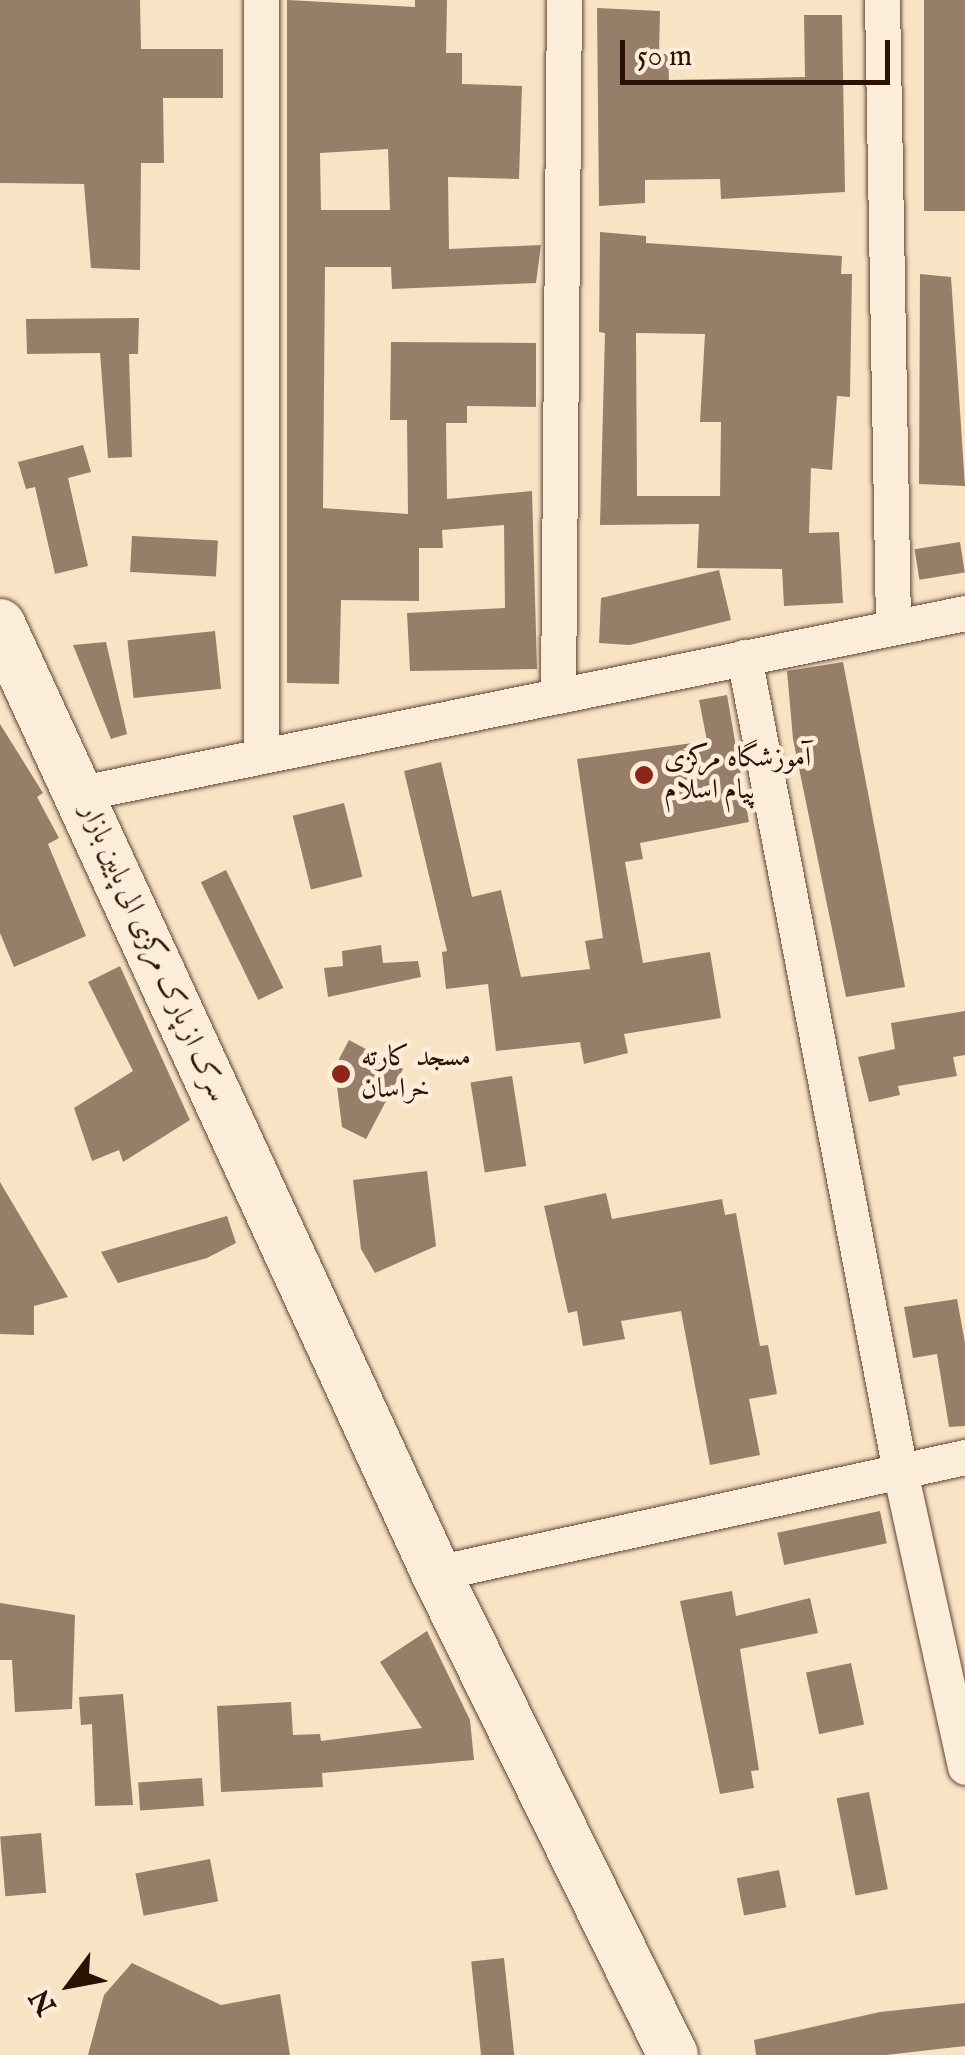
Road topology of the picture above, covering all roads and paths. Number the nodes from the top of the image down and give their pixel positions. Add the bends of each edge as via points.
1 (261, 0) edge
2 (564, 0) edge
3 (882, 0) edge
4 (965, 612) edge
5 (0, 624) edge
6 (892, 627) junction
7 (744, 658) junction
8 (558, 696) junction
9 (261, 756) junction
10 (81, 793) junction
11 (965, 1457) edge
12 (900, 1471) junction
13 (436, 1574) junction
14 (965, 1767) edge
15 (670, 2054) edge

1 - 9 street
2 - 8 street
3 - 6 street
4 - 6 street
5 - 10 main road, سرک از پارک مرکزی الی پایین بازار
6 - 7 street
7 - 8 street
7 - 12 street
8 - 9 street
9 - 10 street
10 - 13 main road, سرک از پارک مرکزی الی پایین بازار
11 - 12 street
12 - 13 street
12 - 14 street
13 - 15 main road, سرک از پارک مرکزی الی پایین بازار

